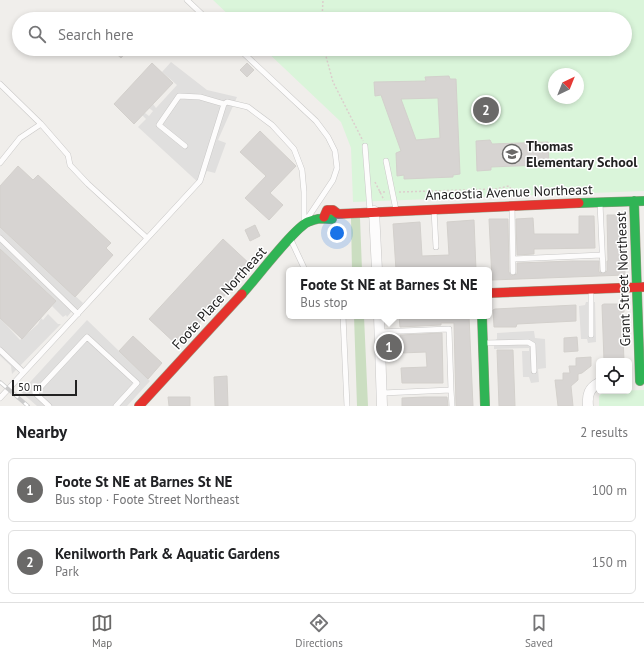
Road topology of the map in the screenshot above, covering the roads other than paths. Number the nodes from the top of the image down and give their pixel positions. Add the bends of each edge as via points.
1 (187, 0) edge
2 (200, 12) edge
3 (247, 56) edge
4 (0, 84) edge
5 (224, 104) junction
6 (41, 124) junction
7 (185, 146) dead end
8 (365, 146) road end
9 (386, 161) dead end
10 (0, 163) edge
11 (634, 201) junction
12 (644, 201) edge
13 (600, 202) junction
14 (512, 205) junction
15 (434, 208) junction
16 (396, 210) junction
17 (372, 211) junction
18 (304, 225) junction
19 (0, 238) edge
20 (147, 238) junction
21 (290, 239) junction
22 (436, 246) dead end
23 (602, 255) junction
24 (513, 259) junction
25 (304, 267) edge
26 (377, 267) edge
27 (603, 270) dead end
28 (513, 272) dead end
29 (641, 287) edge
30 (591, 290) junction
31 (492, 293) edge
32 (78, 314) junction
33 (343, 319) edge
34 (379, 319) edge
35 (482, 319) edge
36 (379, 332) junction
37 (590, 335) dead end
38 (483, 343) junction
39 (0, 350) edge
40 (534, 371) dead end
41 (23, 372) junction
42 (642, 381) edge
43 (596, 385) edge
44 (451, 390) junction
45 (382, 393) junction
46 (0, 398) edge
47 (49, 406) edge
48 (116, 406) edge
49 (139, 406) edge
50 (347, 406) edge
51 (382, 406) edge
52 (452, 406) edge
53 (486, 406) edge
54 (588, 406) edge

1 - 2 lane
3 - 18 lane via 316,121 336,151 337,168 333,180
4 - 6 lane
5 - 7 lane via 200,97 179,96 159,125
5 - 18 lane via 227,102 248,107 272,125 294,149 302,170
5 - 20 lane via 200,181
6 - 10 lane via 20,138
6 - 20 lane via 68,155 70,165
8 - 17 lane
9 - 16 lane
11 - 12 street, Anacostia Avenue Northeast
11 - 13 street, Anacostia Avenue Northeast
11 - 29 street, Grant Street Northeast
13 - 14 street, Anacostia Avenue Northeast
13 - 23 lane
14 - 15 street, Anacostia Avenue Northeast
14 - 24 lane
15 - 16 street, Anacostia Avenue Northeast
15 - 22 lane
16 - 17 street, Anacostia Avenue Northeast
17 - 18 street, Foote Place Northeast via 338,214 333,219 324,217
17 - 26 street
18 - 21 street, Foote Place Northeast
19 - 32 lane
20 - 32 lane
21 - 25 lane
21 - 49 street, Foote Place Northeast via 226,313
23 - 24 lane
23 - 27 lane
24 - 28 lane
29 - 30 street
29 - 42 street, Grant Street Northeast
30 - 31 street
30 - 37 lane
32 - 41 lane
33 - 50 lane
34 - 36 street
35 - 38 street
36 - 44 lane via 449,329
36 - 45 street
38 - 40 lane via 528,342 533,345
38 - 53 street
39 - 41 lane
41 - 46 lane
43 - 54 street via 589,393
44 - 45 lane
44 - 52 lane
45 - 51 street
47 - 48 lane via 35,393 87,338 137,383

